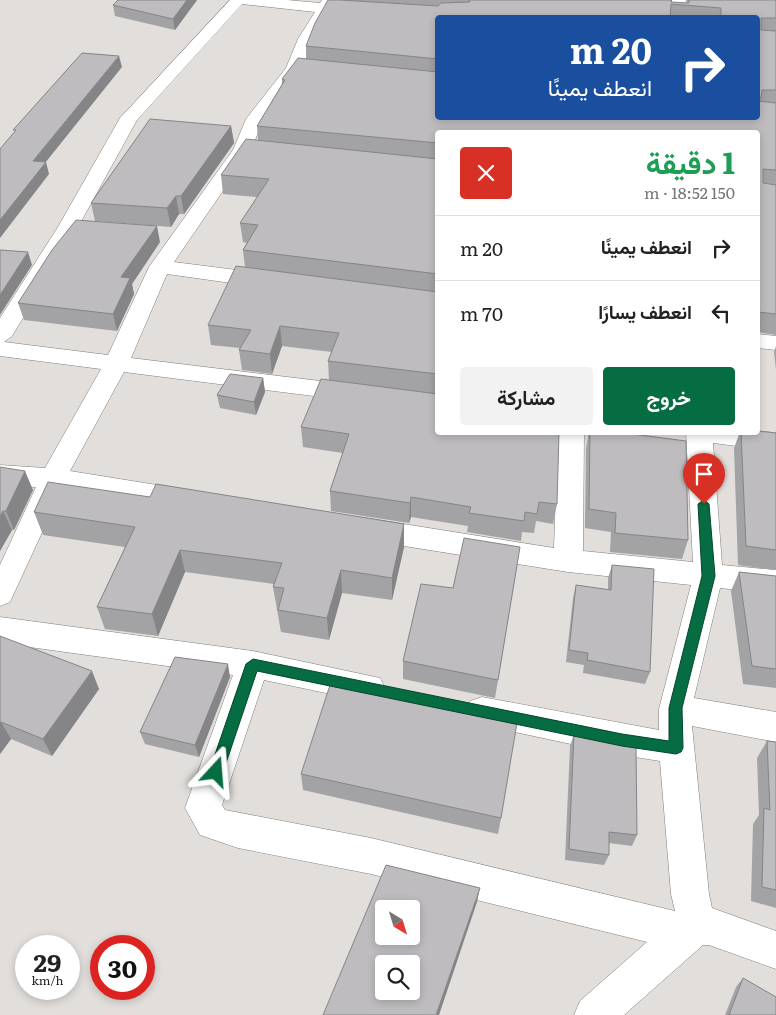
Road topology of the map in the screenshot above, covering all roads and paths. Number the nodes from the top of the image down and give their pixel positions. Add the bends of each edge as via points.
1 (238, 0) edge
2 (244, 0) edge
3 (679, 0) edge
4 (326, 5) edge
5 (352, 10) edge
6 (676, 15) edge
7 (160, 267) junction
8 (284, 283) edge
9 (0, 336) edge
10 (760, 340) edge
11 (776, 343) edge
12 (0, 349) edge
13 (116, 364) junction
14 (379, 397) edge
15 (571, 435) edge
16 (700, 435) edge
17 (723, 435) edge
18 (776, 442) edge
19 (0, 475) edge
20 (53, 478) junction
21 (209, 503) edge
22 (345, 525) edge
23 (568, 562) junction
24 (708, 576) junction
25 (776, 582) edge
26 (0, 594) edge
27 (0, 630) edge
28 (253, 664) junction
29 (399, 694) edge
30 (457, 706) edge
31 (675, 708) junction
32 (776, 727) edge
33 (676, 748) junction
34 (692, 929) junction
35 (776, 950) edge
36 (594, 1015) edge

1 - 9 street via 128,118 78,228
2 - 4 street
3 - 6 street
4 - 5 street
4 - 7 street via 306,39 304,70 256,119 252,151 171,236
7 - 8 street
7 - 13 street
10 - 11 street
12 - 13 street
13 - 14 street
13 - 20 street
15 - 23 street
16 - 24 street
17 - 18 street
19 - 20 street
20 - 21 street
20 - 26 street
22 - 23 street
23 - 24 street
24 - 25 street
24 - 31 street
27 - 28 street
28 - 29 street
28 - 34 street via 203,808 213,823
30 - 33 street
31 - 32 street
31 - 33 street
33 - 34 street
34 - 35 street via 709,926
34 - 36 street

